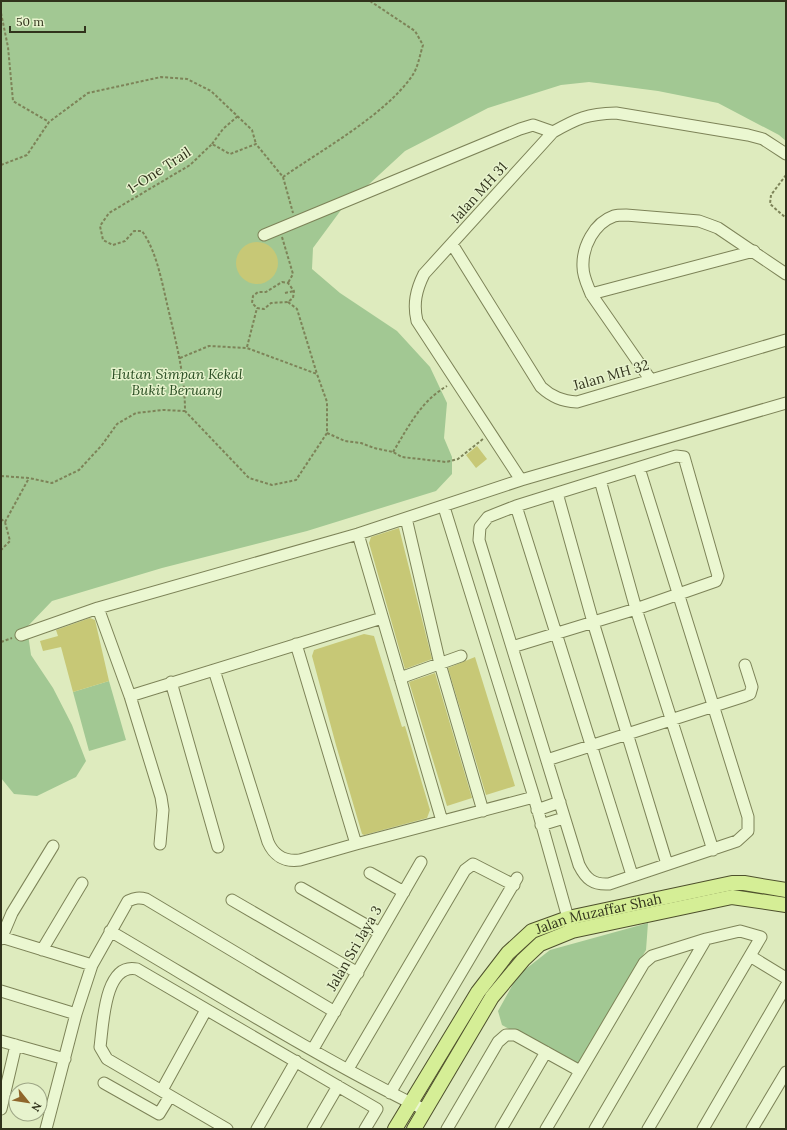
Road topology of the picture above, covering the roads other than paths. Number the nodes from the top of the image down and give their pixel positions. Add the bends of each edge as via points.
1 (553, 132) junction
2 (786, 154) edge
3 (264, 235) dead end
4 (452, 244) junction
5 (754, 251) junction
6 (786, 274) edge
7 (591, 294) junction
8 (786, 340) edge
9 (650, 379) junction
10 (786, 403) edge
11 (639, 468) junction
12 (521, 480) junction
13 (600, 480) junction
14 (557, 493) junction
15 (516, 506) junction
16 (444, 507) junction
17 (406, 518) junction
18 (358, 534) junction
19 (679, 595) junction
20 (98, 608) junction
21 (636, 609) junction
22 (382, 618) junction
23 (593, 622) junction
24 (21, 634) dead end
25 (556, 634) junction
26 (296, 644) junction
27 (512, 647) junction
28 (461, 656) dead end
29 (440, 664) junction
30 (745, 665) dead end
31 (214, 670) junction
32 (400, 678) junction
33 (171, 682) junction
34 (130, 696) junction
35 (714, 708) junction
36 (672, 721) junction
37 (627, 734) junction
38 (592, 746) junction
39 (547, 760) junction
40 (534, 797) junction
41 (560, 802) junction
42 (483, 810) junction
43 (537, 810) junction
44 (564, 818) junction
45 (442, 821) junction
46 (541, 825) junction
47 (160, 844) dead end
48 (356, 844) junction
49 (53, 846) dead end
50 (218, 847) dead end
51 (713, 850) junction
52 (421, 862) dead end
53 (667, 864) junction
54 (370, 873) dead end
55 (632, 876) junction
56 (82, 883) dead end
57 (301, 888) dead end
58 (786, 890) edge
59 (404, 892) junction
60 (232, 900) dead end
61 (786, 905) edge
62 (568, 918) junction
63 (110, 931) junction
64 (572, 931) junction
65 (380, 934) junction
66 (1, 938) edge
67 (706, 939) junction
68 (42, 950) junction
69 (750, 956) junction
70 (92, 965) junction
71 (358, 972) junction
72 (786, 978) edge
73 (786, 986) edge
74 (1, 991) edge
75 (206, 1010) junction
76 (335, 1012) junction
77 (76, 1014) junction
78 (1, 1041) edge
79 (16, 1045) junction
80 (313, 1049) junction
81 (546, 1052) junction
82 (65, 1059) junction
83 (296, 1061) junction
84 (348, 1069) junction
85 (580, 1071) junction
86 (786, 1072) edge
87 (104, 1083) dead end
88 (338, 1086) junction
89 (166, 1093) junction
90 (390, 1093) junction
91 (410, 1103) junction
92 (1, 1109) edge
93 (425, 1110) junction
94 (46, 1129) edge
95 (227, 1129) edge
96 (257, 1129) edge
97 (312, 1129) edge
98 (365, 1129) edge
99 (395, 1129) edge
100 (414, 1129) edge
101 (447, 1129) edge
102 (501, 1129) edge
103 (546, 1129) edge
104 (595, 1129) edge
105 (648, 1129) edge
106 (703, 1129) edge
107 (752, 1129) edge

1 - 2 street, Jalan MH 31 via 579,118 616,112 748,135 762,139
1 - 3 street via 533,125 520,129
1 - 4 street, Jalan MH 31
4 - 9 street, Jalan MH 32 via 541,387 550,395 564,401 577,402
4 - 12 street, Jalan MH 31 via 424,274 418,285 414,310 417,322
5 - 6 street
5 - 7 street
5 - 7 street via 718,228 699,221 614,216 602,223 590,237 584,251 583,268
7 - 9 street
8 - 9 street, Jalan MH 32
10 - 12 street
11 - 13 street
11 - 19 street
11 - 19 street via 676,456 684,458 687,462 718,576 716,581
12 - 16 street
13 - 14 street
13 - 21 street
14 - 15 street
14 - 23 street
15 - 25 street
15 - 27 street via 488,517 478,534
16 - 17 street
16 - 40 street
17 - 18 street
17 - 29 street
18 - 20 street
18 - 22 street
19 - 21 street
19 - 35 street
20 - 24 street
20 - 34 street
21 - 23 street
21 - 36 street
22 - 26 street
22 - 32 street
23 - 25 street
23 - 37 street
25 - 27 street
25 - 38 street
26 - 31 street
26 - 48 street
27 - 39 street
28 - 29 street
29 - 32 street
29 - 42 street
30 - 35 street via 752,687 750,694
31 - 33 street
31 - 48 street via 272,850 292,861
32 - 45 street
33 - 34 street
33 - 50 street
34 - 47 street via 161,797 163,810
35 - 36 street
35 - 51 street via 749,823 748,831 737,841
36 - 37 street
36 - 51 street
37 - 38 street
37 - 53 street
38 - 39 street
38 - 55 street
39 - 41 street
40 - 42 street
40 - 43 street
41 - 43 street
41 - 44 street
42 - 45 street
43 - 46 street
44 - 46 street
44 - 55 street via 579,865 588,879 608,884
45 - 48 street
46 - 62 street
49 - 66 street via 12,914
51 - 53 street
52 - 59 street, Jalan Sri Jaya 3
53 - 55 street
54 - 59 street
56 - 68 street
57 - 65 street
58 - 62 main road, Jalan Muzaffar Shah via 732,883
59 - 65 street, Jalan Sri Jaya 3
60 - 71 street
61 - 64 main road, Jalan Muzaffar Shah via 732,897
62 - 64 street
62 - 91 main road, Jalan Muzaffar Shah via 532,931 508,953 478,992
63 - 70 street
63 - 76 street via 128,901 139,897 146,899
63 - 80 street
64 - 93 main road, Jalan Muzaffar Shah via 540,944 518,965 492,997
65 - 71 street, Jalan Sri Jaya 3
66 - 68 street
67 - 69 street via 740,931 761,937
67 - 85 street via 652,956 644,963
67 - 104 street
68 - 70 street
69 - 72 street
69 - 105 street
70 - 77 street
71 - 76 street, Jalan Sri Jaya 3
73 - 106 street
74 - 77 street
75 - 83 street
75 - 89 street
75 - 89 street via 137,969 129,967 123,970 108,991 100,1047 102,1053 107,1059
76 - 80 street, Jalan Sri Jaya 3
77 - 82 street
78 - 79 street
79 - 82 street
79 - 92 street
80 - 84 street
81 - 85 street
81 - 101 street via 515,1035 506,1035 498,1042
81 - 102 street
82 - 94 street
83 - 88 street
83 - 96 street
84 - 90 street
84 - 90 street via 465,870 473,864 516,882
85 - 103 street
86 - 107 street
87 - 89 street via 159,1114
88 - 97 street
88 - 98 street via 377,1109
89 - 95 street
90 - 91 street
91 - 93 street
91 - 99 main road, Jalan Muzaffar Shah
93 - 100 main road, Jalan Muzaffar Shah

